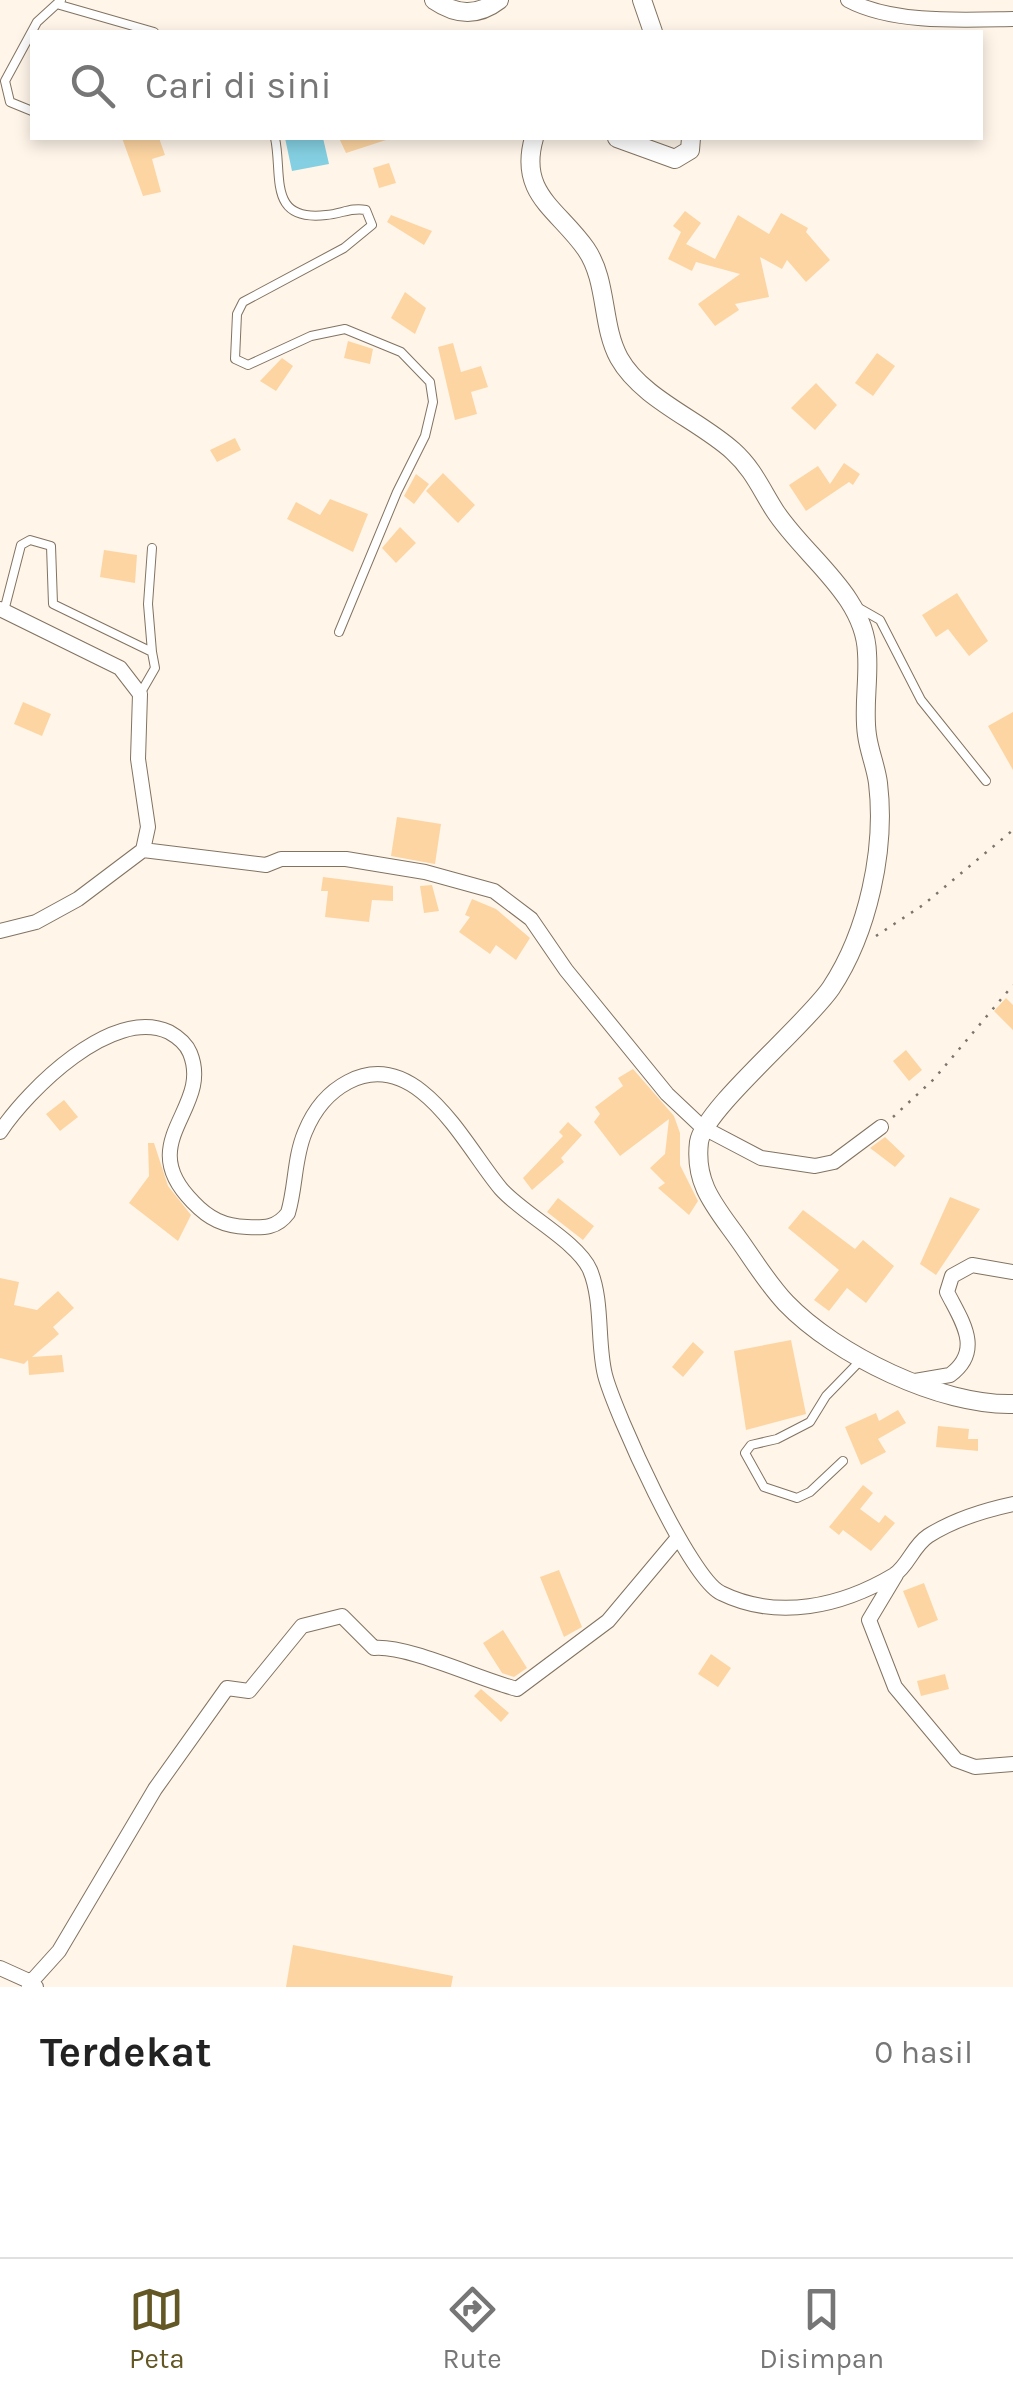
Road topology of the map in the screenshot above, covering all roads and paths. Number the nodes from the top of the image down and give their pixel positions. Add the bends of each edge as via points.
1 (434, 0) edge
2 (499, 0) edge
3 (642, 0) edge
4 (848, 0) edge
5 (61, 2) edge
6 (1013, 19) edge
7 (34, 30) edge
8 (148, 30) edge
9 (652, 30) edge
10 (30, 36) edge
11 (30, 110) edge
12 (275, 140) edge
13 (533, 140) edge
14 (623, 140) edge
15 (692, 140) edge
16 (152, 548) dead end
17 (851, 604) junction
18 (2, 610) edge
19 (339, 632) dead end
20 (152, 652) junction
21 (140, 694) junction
22 (986, 781) dead end
23 (1013, 830) edge
24 (143, 850) junction
25 (858, 931) junction
26 (0, 932) edge
27 (1013, 985) edge
28 (702, 1127) junction
29 (881, 1127) joint
30 (0, 1132) edge
31 (1013, 1272) edge
32 (864, 1358) junction
33 (904, 1380) junction
34 (1013, 1404) edge
35 (844, 1461) dead end
36 (1013, 1504) edge
37 (676, 1540) junction
38 (897, 1574) junction
39 (1013, 1764) edge
40 (0, 1968) edge
41 (32, 1985) edge

1 - 2 street via 466,14
3 - 9 street
4 - 6 street via 926,17
5 - 7 lane
5 - 8 lane
10 - 11 lane via 5,81 10,102
12 - 19 lane via 278,192 287,206 304,215 366,210 372,226 243,302 235,359 248,365 311,336 345,329 418,366 433,402 426,436
13 - 17 street via 528,158 534,184 599,276 619,358 641,383 747,464
14 - 15 street via 675,159 690,150
16 - 20 lane
17 - 22 lane via 880,620 921,700
17 - 25 street via 866,643 867,737 880,827
18 - 20 lane via 21,545 44,542 54,551 53,604
18 - 21 street via 120,668
20 - 21 lane via 155,668
21 - 24 street via 138,759 148,827
23 - 25 path via 893,928 866,939
24 - 26 street via 78,899
24 - 28 street via 266,865 346,859 494,891 532,919 667,1094
25 - 28 street via 819,1004
27 - 29 path via 934,1079
28 - 29 street via 760,1158 815,1166 834,1162
28 - 32 street via 697,1164 703,1190 786,1303
30 - 37 street via 36,1088 83,1051 132,1030 163,1030 185,1044 193,1066 169,1146 167,1162 176,1181 211,1219 270,1227 288,1213 300,1143 326,1097 362,1076 414,1086 504,1192 587,1264 606,1376
31 - 33 street via 972,1265 952,1276 947,1292 968,1327 961,1366 930,1381
32 - 33 street
32 - 35 lane via 810,1422 745,1453 764,1487 797,1498
33 - 34 street via 980,1403
36 - 38 street via 927,1537
37 - 38 street via 712,1588 770,1607 825,1604
37 - 41 street via 608,1621 517,1689 394,1646 374,1648 342,1616 302,1626 249,1691 227,1688
38 - 39 street via 869,1620 895,1686 956,1760 975,1767
40 - 41 street

